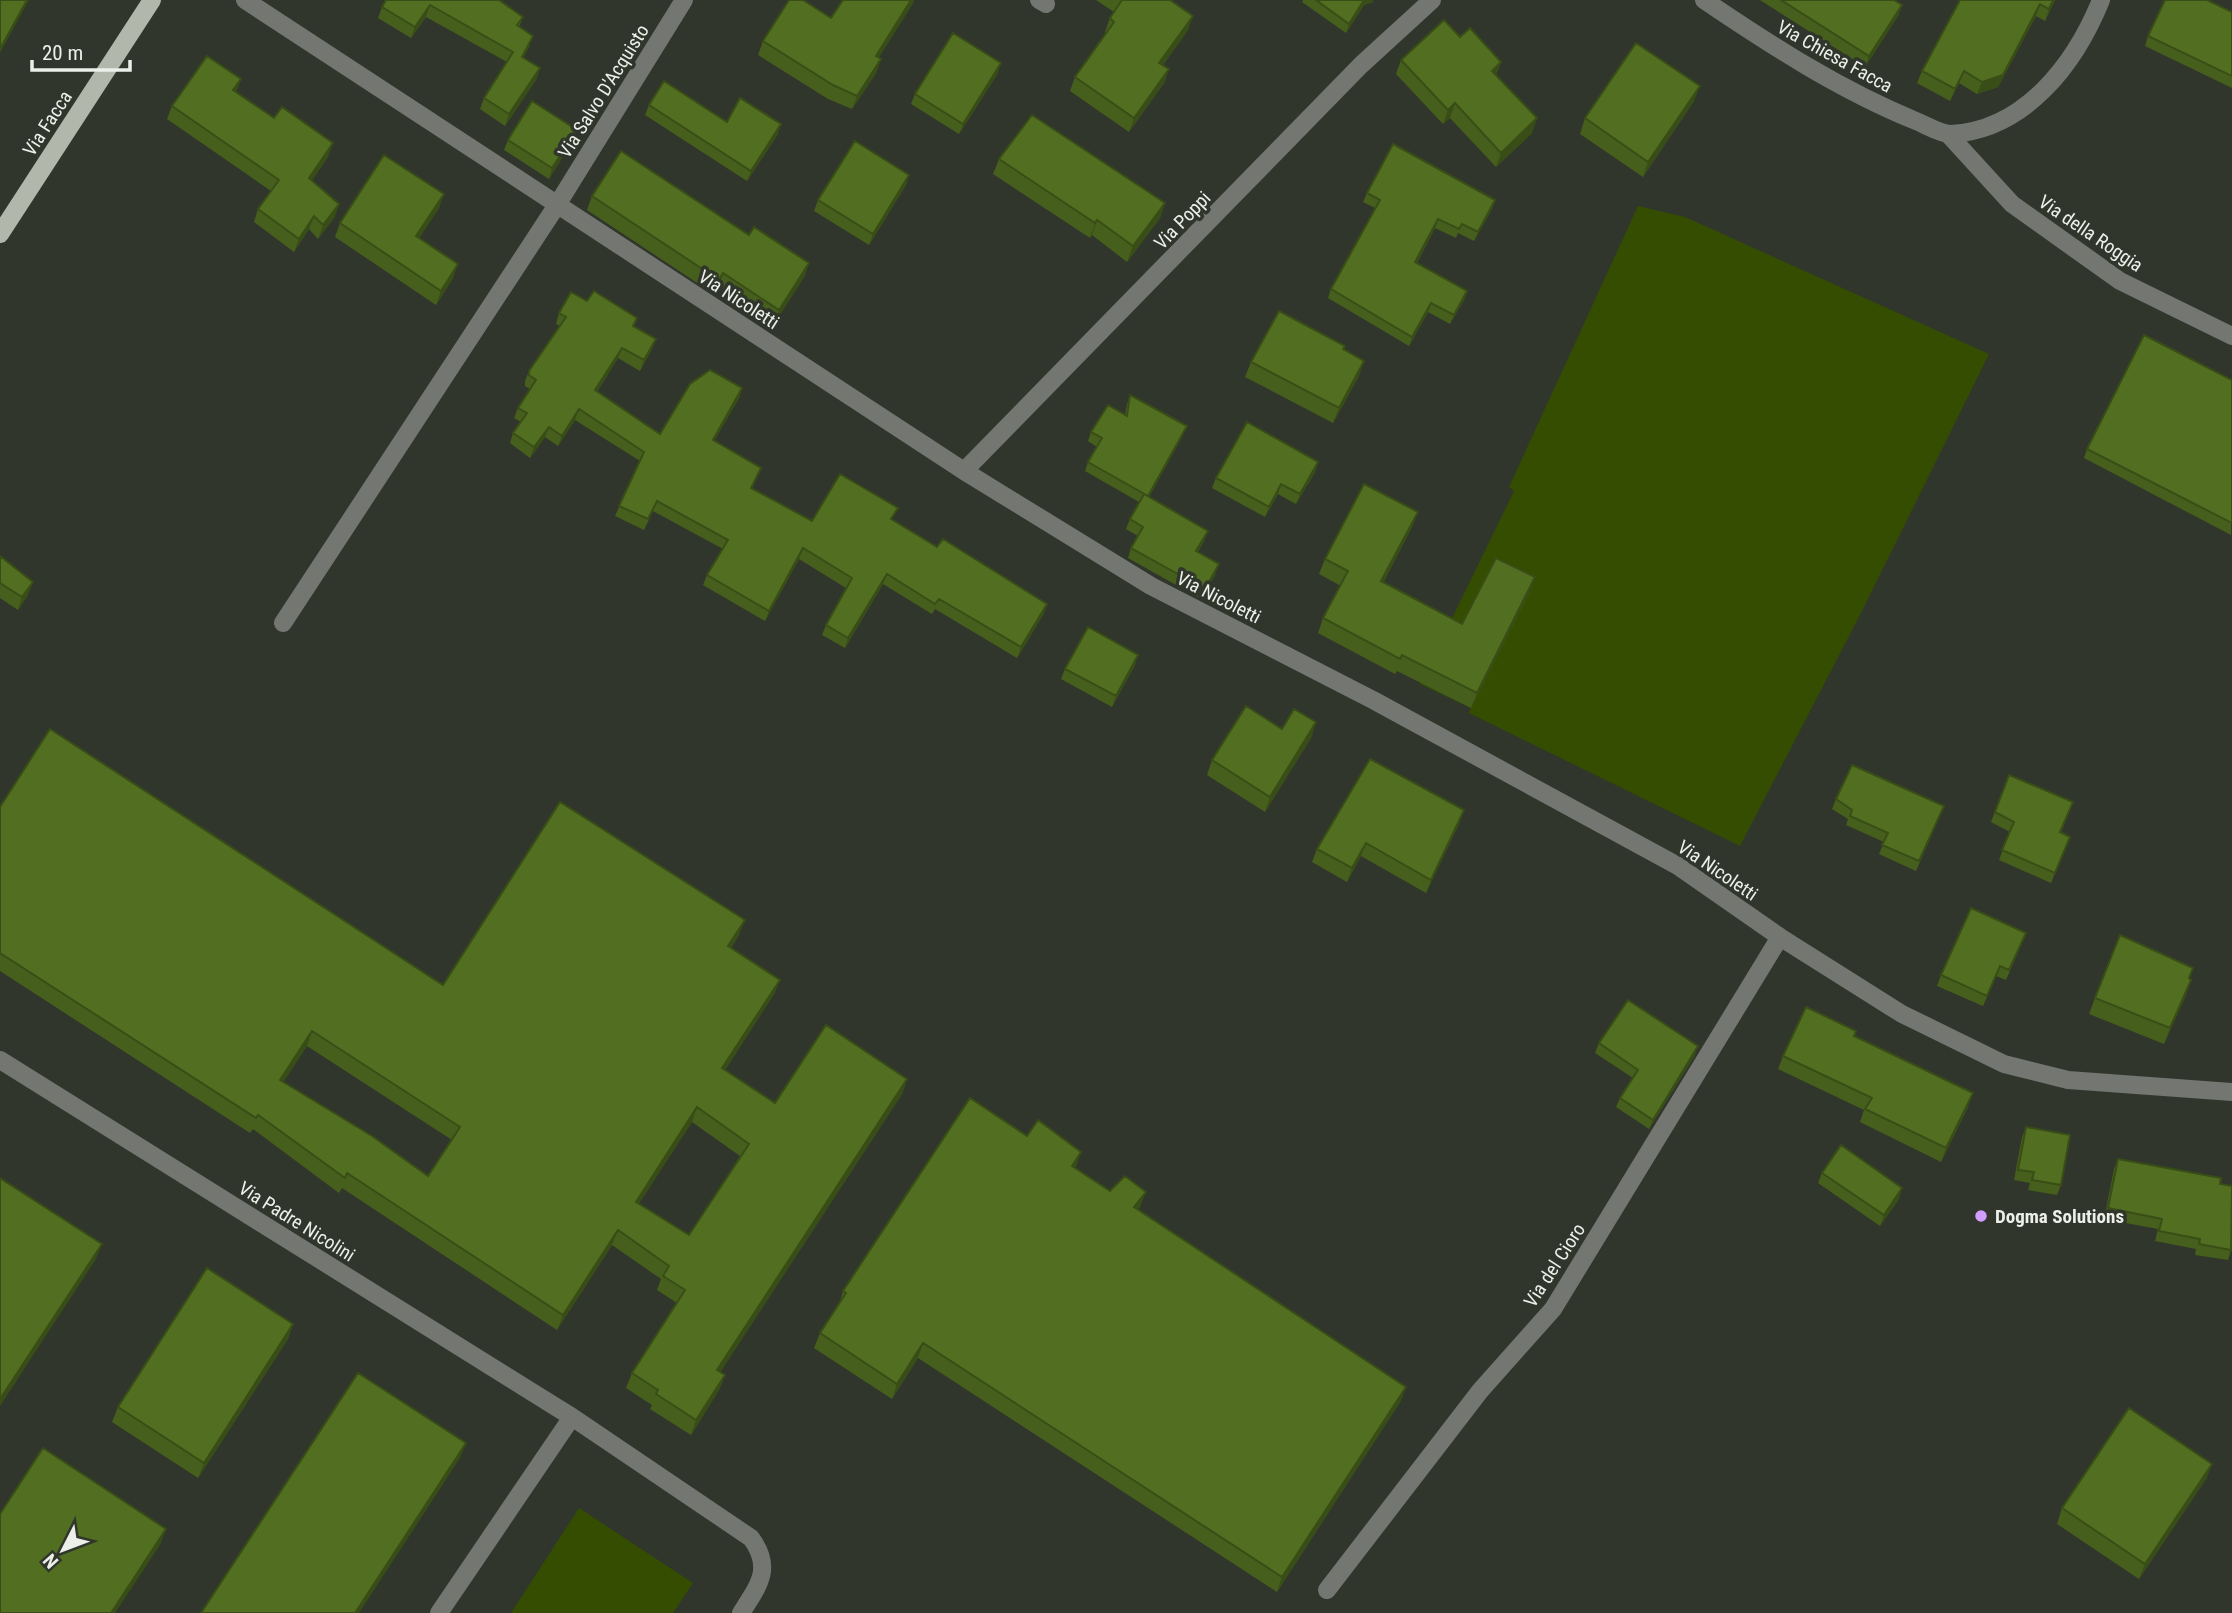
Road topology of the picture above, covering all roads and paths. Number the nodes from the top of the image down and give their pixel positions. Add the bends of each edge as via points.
1 (152, 0) edge
2 (245, 0) edge
3 (684, 0) edge
4 (1432, 0) edge
5 (1704, 0) edge
6 (2101, 0) edge
7 (1948, 134) junction
8 (557, 205) junction
9 (0, 234) edge
10 (2232, 336) edge
11 (964, 471) junction
12 (283, 623) dead end
13 (1780, 937) junction
14 (0, 1060) edge
15 (2232, 1092) edge
16 (572, 1417) junction
17 (1327, 1590) dead end
18 (439, 1613) edge
19 (741, 1613) edge

1 - 9 main road, Via Facca
2 - 8 street, Via Nicoletti
3 - 8 street, Via Salvo D'Acquisto
4 - 11 street, Via Poppi via 1361,65
5 - 7 street, Via Chiesa Facca via 1863,100
6 - 7 street via 2044,93 1997,124
7 - 10 street, Via della Roggia via 2012,204 2109,273
8 - 11 street, Via Nicoletti
8 - 12 street, Via Salvo D'Acquisto
11 - 13 street, Via Nicoletti via 1151,586 1678,866
13 - 15 street, Via Nicoletti via 1902,1014 2004,1064 2068,1080
13 - 17 street, Via del Cioro via 1553,1309 1480,1391
14 - 16 street, Via Padre Nicolini
16 - 18 street
16 - 19 street, Via Padre Nicolini via 751,1538 762,1553 762,1581

